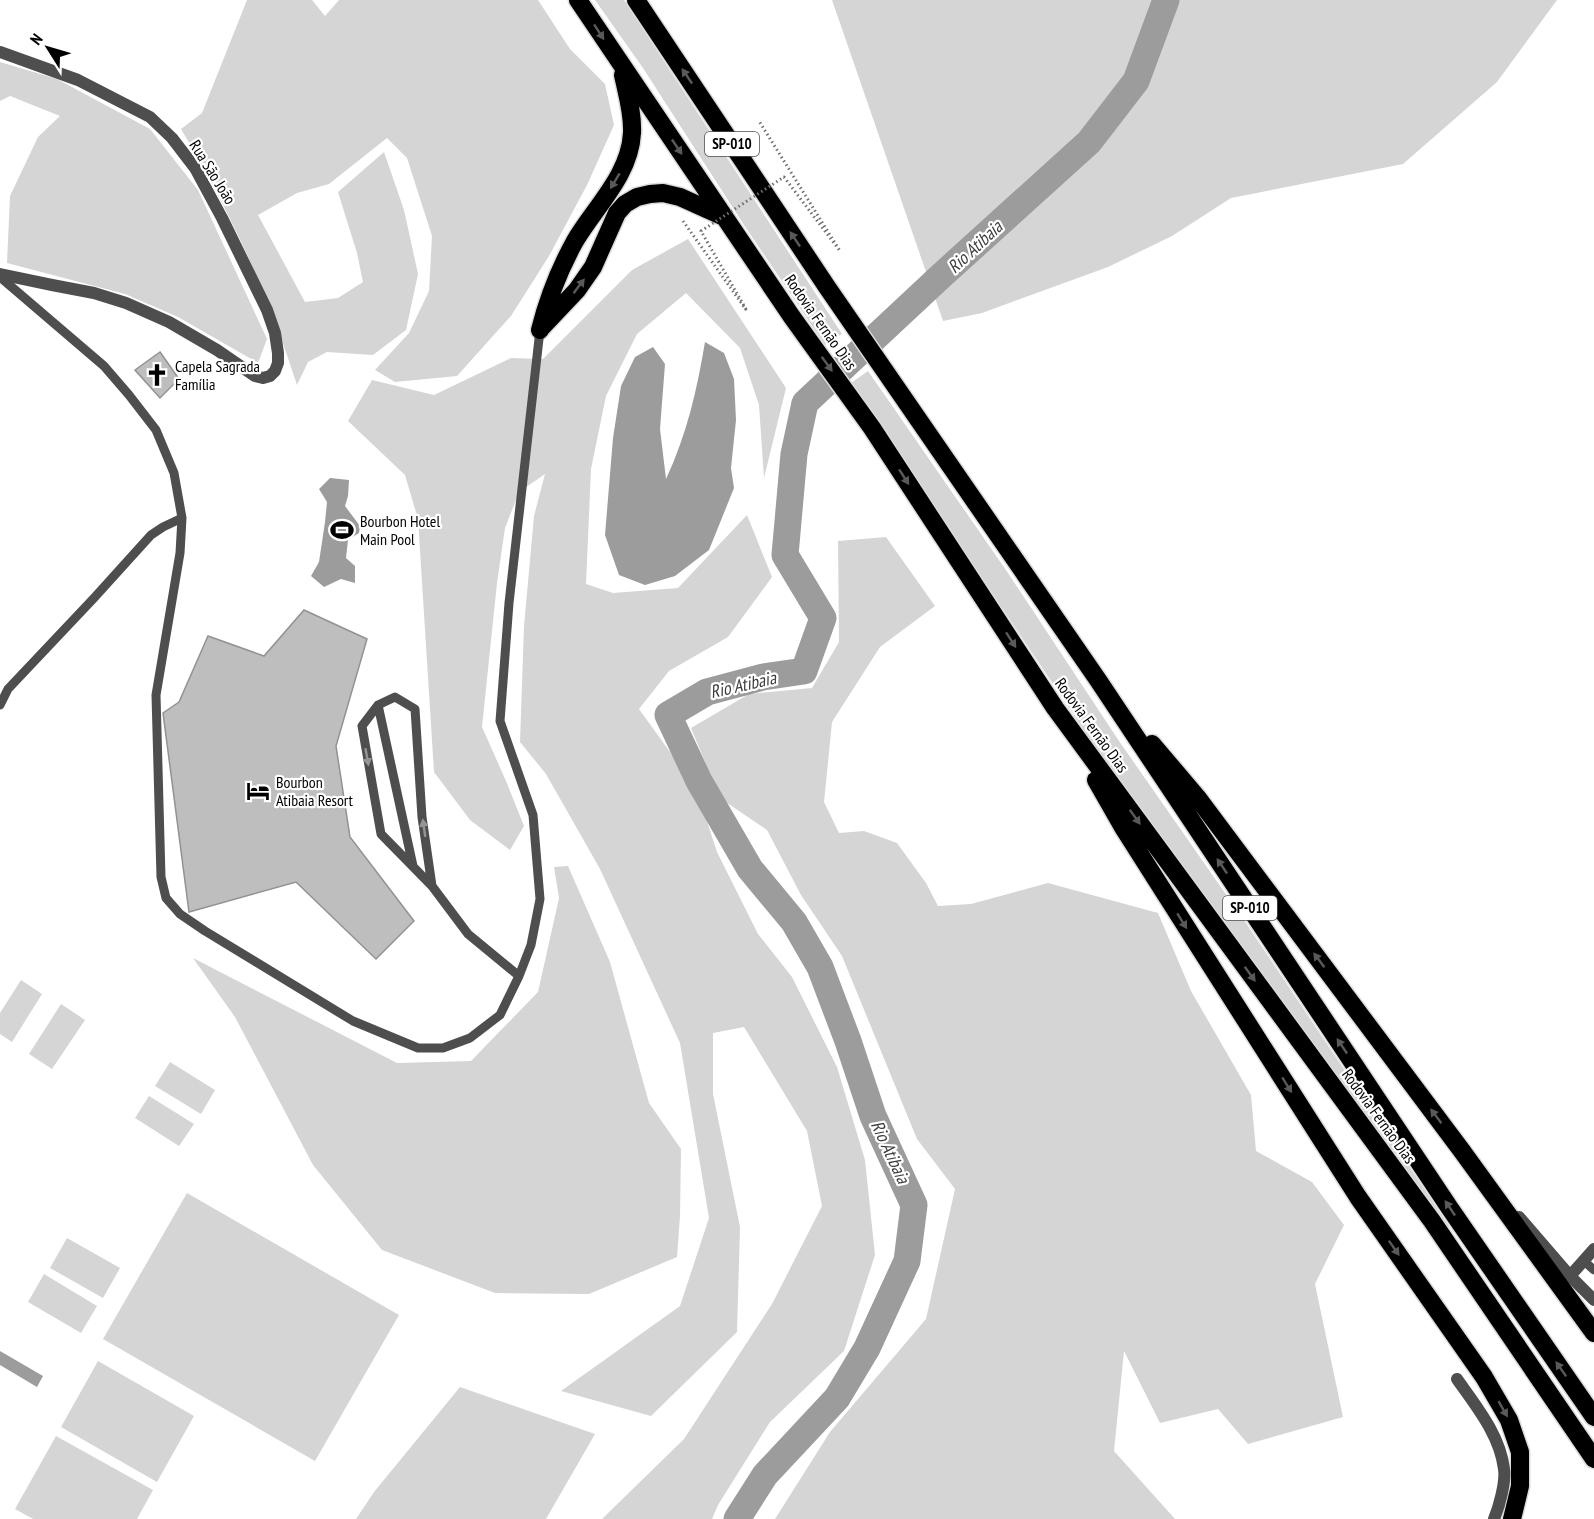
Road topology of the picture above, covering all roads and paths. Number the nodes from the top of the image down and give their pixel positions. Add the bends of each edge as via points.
1 (578, 0) edge
2 (636, 0) edge
3 (0, 52) edge
4 (620, 64) junction
5 (759, 121) dead end
6 (724, 217) junction
7 (683, 221) dead end
8 (0, 275) edge
9 (540, 330) junction
10 (182, 518) junction
11 (1098, 680) junction
12 (0, 705) edge
13 (378, 705) junction
14 (1055, 708) junction
15 (413, 866) junction
16 (432, 886) junction
17 (519, 976) junction
18 (1462, 1150) junction
19 (1594, 1249) edge
20 (1591, 1268) edge
21 (1570, 1276) junction
22 (1594, 1300) edge
23 (1594, 1333) edge
24 (1457, 1379) dead end
25 (1594, 1417) edge
26 (1594, 1459) edge
27 (1494, 1519) edge
28 (1512, 1519) edge

1 -> 4 highway, Rodovia Fernão Dias / SP-010
11 -> 2 highway, Rodovia Fernão Dias / SP-010 via 827,287
3 - 8 street, Rua São João via 88,85 150,117 171,138 195,168 267,310 279,353 278,363 270,376 255,376 170,322 116,300 94,292
4 -> 6 highway, Rodovia Fernão Dias / SP-010
4 -> 9 highway via 631,110 628,158 559,272
5 - 7 path, bridge via 840,251 784,177 701,231 747,311
9 -> 6 highway via 593,267 617,213 625,204 637,197 663,193 680,196
6 -> 14 highway, Rodovia Fernão Dias / SP-010 via 872,428
8 - 10 lane via 104,366 156,430 174,473
9 - 17 lane via 509,603 500,721 533,815 540,899 531,945
10 - 12 lane via 141,544 8,689
10 - 17 lane via 180,553 156,695 161,877 166,898 180,914 205,931 353,1021 418,1048 443,1048 470,1038 500,1015
18 -> 11 highway via 1197,797
25 -> 11 highway, Rodovia Fernão Dias / SP-010 via 1449,1207
13 - 15 lane
13 -> 15 lane via 362,726 381,834
16 -> 13 lane via 422,817 415,709 395,696
14 -> 26 highway, Rodovia Fernão Dias / SP-010 via 1432,1221
14 -> 28 highway via 1124,829 1358,1197 1484,1377 1509,1420 1520,1452 1520,1486
15 - 16 lane
16 - 17 lane via 468,934
18 - 21 street
18 - 23 highway
19 - 20 street
20 - 21 street
21 - 22 street
24 - 27 street via 1499,1447 1505,1471

